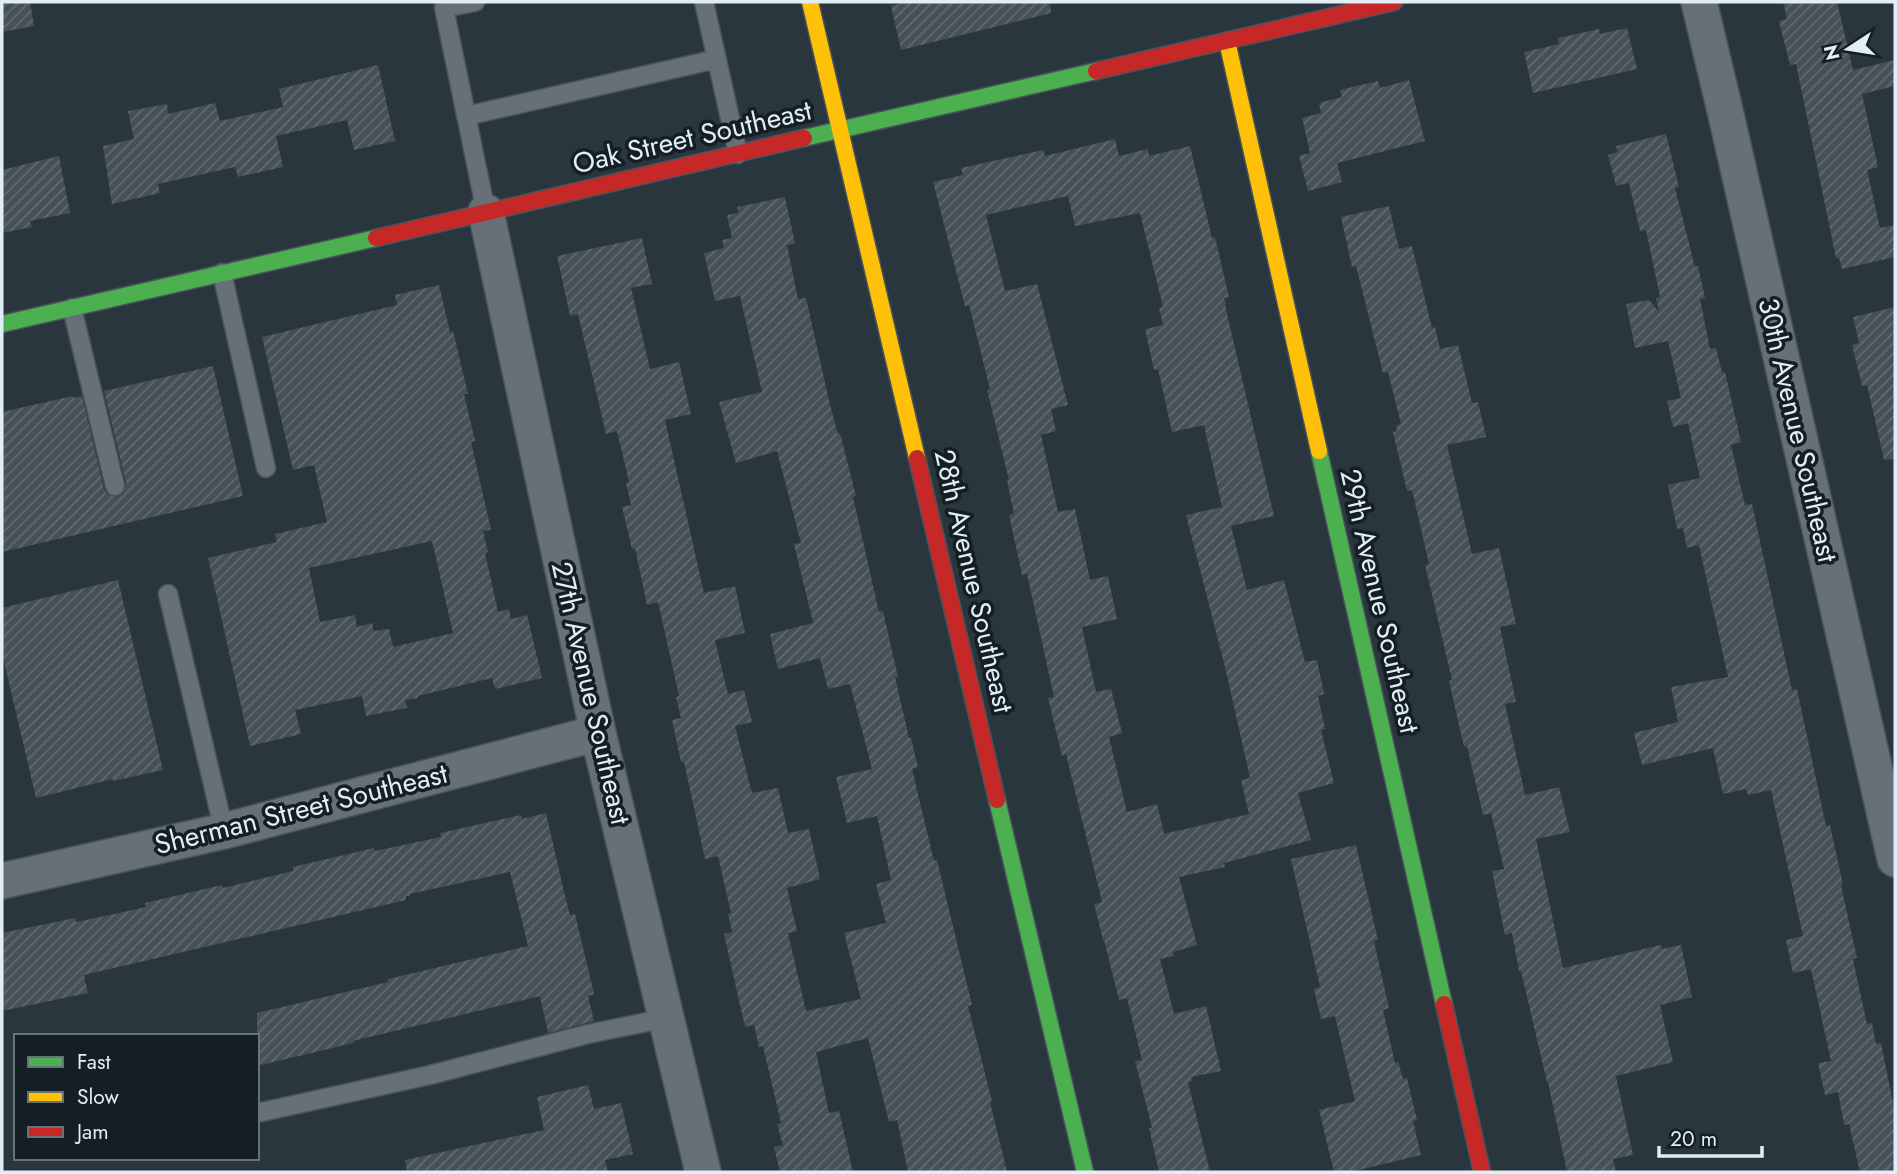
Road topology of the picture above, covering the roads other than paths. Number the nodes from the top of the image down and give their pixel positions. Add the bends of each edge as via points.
1 (475, 2) edge
2 (704, 2) edge
3 (810, 2) edge
4 (1394, 2) edge
5 (1699, 2) edge
6 (443, 5) edge
7 (1227, 41) junction
8 (717, 59) junction
9 (466, 116) junction
10 (841, 130) junction
11 (738, 154) junction
12 (486, 212) junction
13 (222, 273) junction
14 (72, 308) junction
15 (2, 324) edge
16 (266, 468) dead end
17 (115, 486) dead end
18 (168, 594) dead end
19 (598, 733) junction
20 (224, 831) junction
21 (1895, 859) edge
22 (3, 876) edge
23 (667, 1018) junction
24 (259, 1113) edge
25 (703, 1172) edge
26 (1085, 1172) edge
27 (1482, 1172) edge

1 - 6 lane
2 - 8 lane
3 - 10 street, 28th Avenue Southeast
4 - 7 street, Oak Street Southeast
5 - 21 street, 30th Avenue Southeast
6 - 9 lane
7 - 10 street, Oak Street Southeast
7 - 27 street, 29th Avenue Southeast
8 - 9 lane
8 - 11 lane
9 - 12 lane
10 - 11 street, Oak Street Southeast
10 - 26 street, 28th Avenue Southeast
11 - 12 street, Oak Street Southeast
12 - 13 street, Oak Street Southeast
12 - 19 street, 27th Avenue Southeast
13 - 14 street, Oak Street Southeast
13 - 16 lane
14 - 15 street, Oak Street Southeast
14 - 17 lane
18 - 20 lane
19 - 20 street, Sherman Street Southeast
19 - 23 street, 27th Avenue Southeast
20 - 22 street, Sherman Street Southeast
23 - 24 lane
23 - 25 street, 27th Avenue Southeast

